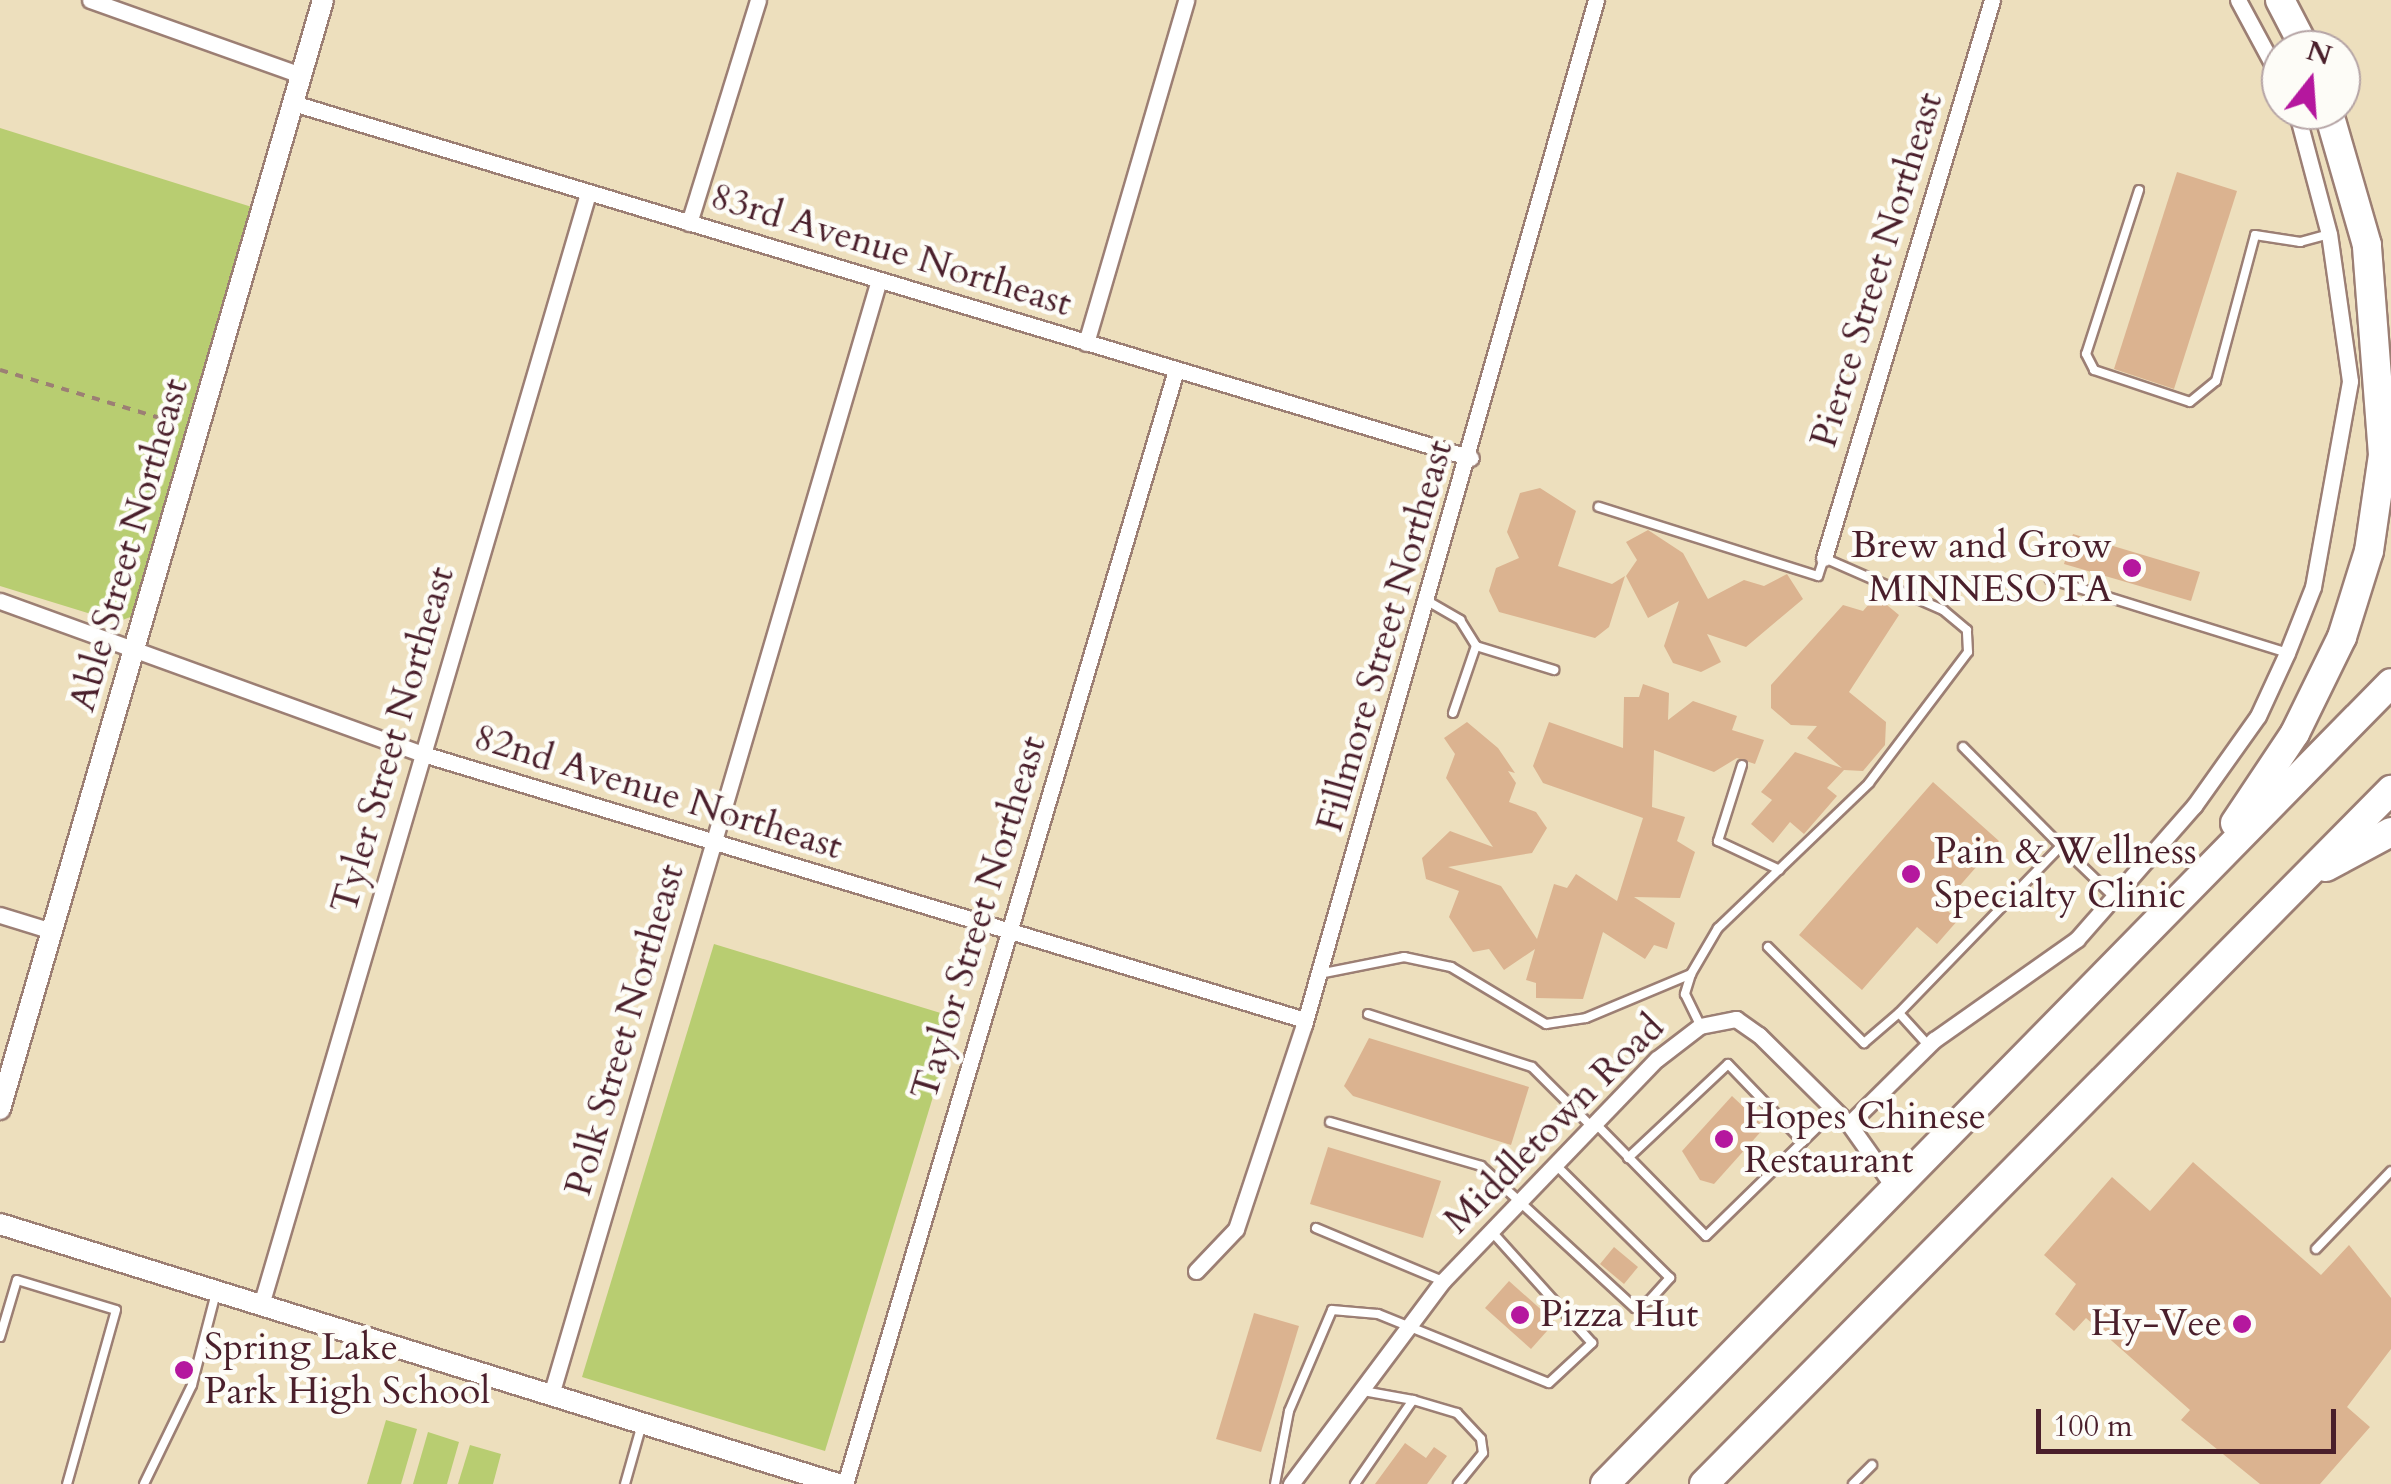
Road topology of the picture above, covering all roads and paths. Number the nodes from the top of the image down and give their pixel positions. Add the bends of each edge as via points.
1 (90, 0) edge
2 (323, 0) edge
3 (758, 0) edge
4 (1186, 0) edge
5 (1596, 0) edge
6 (1992, 0) edge
7 (2238, 0) edge
8 (2280, 0) edge
9 (2296, 30) edge
10 (2261, 43) edge
11 (301, 75) junction
12 (293, 103) junction
13 (2301, 130) edge
14 (2334, 130) edge
15 (2139, 190) dead end
16 (588, 192) junction
17 (689, 223) junction
18 (2329, 234) junction
19 (879, 280) junction
20 (1086, 343) junction
21 (0, 370) edge
22 (1176, 370) junction
23 (199, 430) junction
24 (1471, 458) junction
25 (1599, 507) dead end
26 (1824, 558) junction
27 (2050, 579) dead end
28 (0, 601) edge
29 (1431, 604) junction
30 (1476, 646) junction
31 (2287, 652) junction
32 (134, 655) junction
33 (1554, 670) dead end
34 (2391, 683) edge
35 (1454, 713) dead end
36 (1963, 747) dead end
37 (423, 754) junction
38 (1742, 765) dead end
39 (2391, 790) edge
40 (2391, 832) edge
41 (714, 844) junction
42 (2061, 846) junction
43 (1780, 870) junction
44 (2197, 879) junction
45 (2298, 882) junction
46 (2114, 897) junction
47 (0, 915) edge
48 (52, 931) junction
49 (1008, 934) junction
50 (1768, 947) dead end
51 (1319, 974) junction
52 (1691, 974) junction
53 (1899, 1013) junction
54 (1368, 1014) dead end
55 (1305, 1020) junction
56 (1700, 1026) junction
57 (1928, 1045) junction
58 (0, 1109) edge
59 (1835, 1110) junction
60 (1330, 1122) dead end
61 (1848, 1124) junction
62 (1593, 1125) junction
63 (1803, 1142) junction
64 (1628, 1158) junction
65 (1555, 1164) junction
66 (2391, 1171) edge
67 (1895, 1189) junction
68 (1522, 1199) junction
69 (0, 1224) edge
70 (1316, 1228) dead end
71 (1491, 1231) junction
72 (2316, 1249) dead end
73 (1196, 1271) dead end
74 (1443, 1281) junction
75 (216, 1291) junction
76 (261, 1305) junction
77 (1406, 1332) junction
78 (0, 1337) edge
79 (1362, 1390) junction
80 (551, 1395) junction
81 (1413, 1400) junction
82 (642, 1424) junction
83 (1872, 1465) dead end
84 (66, 1484) edge
85 (144, 1484) edge
86 (625, 1484) edge
87 (841, 1484) edge
88 (1274, 1484) edge
89 (1290, 1484) edge
90 (1355, 1484) edge
91 (1458, 1484) edge
92 (1605, 1484) edge
93 (1704, 1484) edge
94 (1853, 1484) edge

1 - 11 street
2 - 11 street, Able Street Northeast
3 - 17 street
4 - 20 street
5 - 24 street, Fillmore Street Northeast
6 - 26 street, Pierce Street Northeast
7 - 10 street
8 - 9 highway
11 - 12 street, Able Street Northeast
12 - 16 street, 83rd Avenue Northeast
12 - 23 street, Able Street Northeast
13 - 18 street
14 - 44 highway via 2367,245 2378,368 2383,454 2369,551 2342,638 2295,733
15 - 18 lane via 2086,354 2094,370 2190,402 2216,381 2254,236 2300,242
16 - 17 street, 83rd Avenue Northeast
16 - 37 street, Tyler Street Northeast
17 - 19 street, 83rd Avenue Northeast
18 - 31 street via 2350,381 2313,587
19 - 20 street, 83rd Avenue Northeast
19 - 41 street, Polk Street Northeast
20 - 22 street, 83rd Avenue Northeast
21 - 23 path
22 - 24 street, 83rd Avenue Northeast
22 - 49 street, Taylor Street Northeast
23 - 32 street, Able Street Northeast
24 - 29 street, Fillmore Street Northeast
25 - 26 lane via 1818,576
26 - 43 lane via 1943,610 1967,630 1968,652 1869,783
27 - 31 lane
28 - 32 street, 82nd Avenue Northeast
29 - 30 lane via 1460,620
29 - 51 street, Fillmore Street Northeast
30 - 33 lane
30 - 35 lane
31 - 46 street via 2237,746
32 - 37 street, 82nd Avenue Northeast
32 - 48 street, Able Street Northeast
34 - 44 highway
36 - 42 lane
37 - 41 street, 82nd Avenue Northeast
37 - 76 street, Tyler Street Northeast
38 - 43 lane via 1718,841
39 - 45 highway
40 - 45 highway
41 - 49 street, 82nd Avenue Northeast
41 - 80 street, Polk Street Northeast
42 - 46 lane
42 - 53 lane
43 - 52 lane via 1718,928
44 - 67 highway
45 - 93 highway
46 - 57 street via 2078,939
47 - 48 street
48 - 58 street, Able Street Northeast
49 - 55 street, 82nd Avenue Northeast
49 - 87 street, Taylor Street Northeast
50 - 53 lane via 1864,1044
51 - 52 lane via 1404,957 1435,964 1546,1024 1586,1018
51 - 55 street, Fillmore Street Northeast
52 - 56 lane via 1685,994
53 - 57 lane
54 - 62 lane via 1532,1067
55 - 73 street, Fillmore Street Northeast via 1236,1230
56 - 59 street, Middletown Road via 1736,1019
56 - 62 street, Middletown Road
57 - 61 street
59 - 61 street, Middletown Road
59 - 63 lane
60 - 68 lane via 1481,1166
61 - 67 street, Middletown Road
62 - 64 lane
62 - 65 street, Middletown Road
63 - 64 lane via 1706,1236
63 - 64 lane via 1728,1064
65 - 68 street, Middletown Road
65 - 68 lane via 1670,1278 1650,1300 1635,1308
66 - 72 lane
67 - 92 highway
68 - 71 street, Middletown Road
69 - 75 street
70 - 74 lane
71 - 74 street, Middletown Road
71 - 77 lane via 1592,1344 1550,1382
74 - 77 street, Middletown Road
75 - 76 street
75 - 85 lane via 192,1385
76 - 80 street
77 - 79 street, Middletown Road
77 - 88 lane via 1366,1310 1332,1310 1289,1412
78 - 84 lane via 17,1280 116,1310
79 - 81 lane
79 - 89 street, Middletown Road
80 - 82 street
81 - 90 lane
81 - 91 lane via 1457,1413 1481,1440 1483,1453
82 - 86 lane
82 - 87 street
83 - 94 lane

